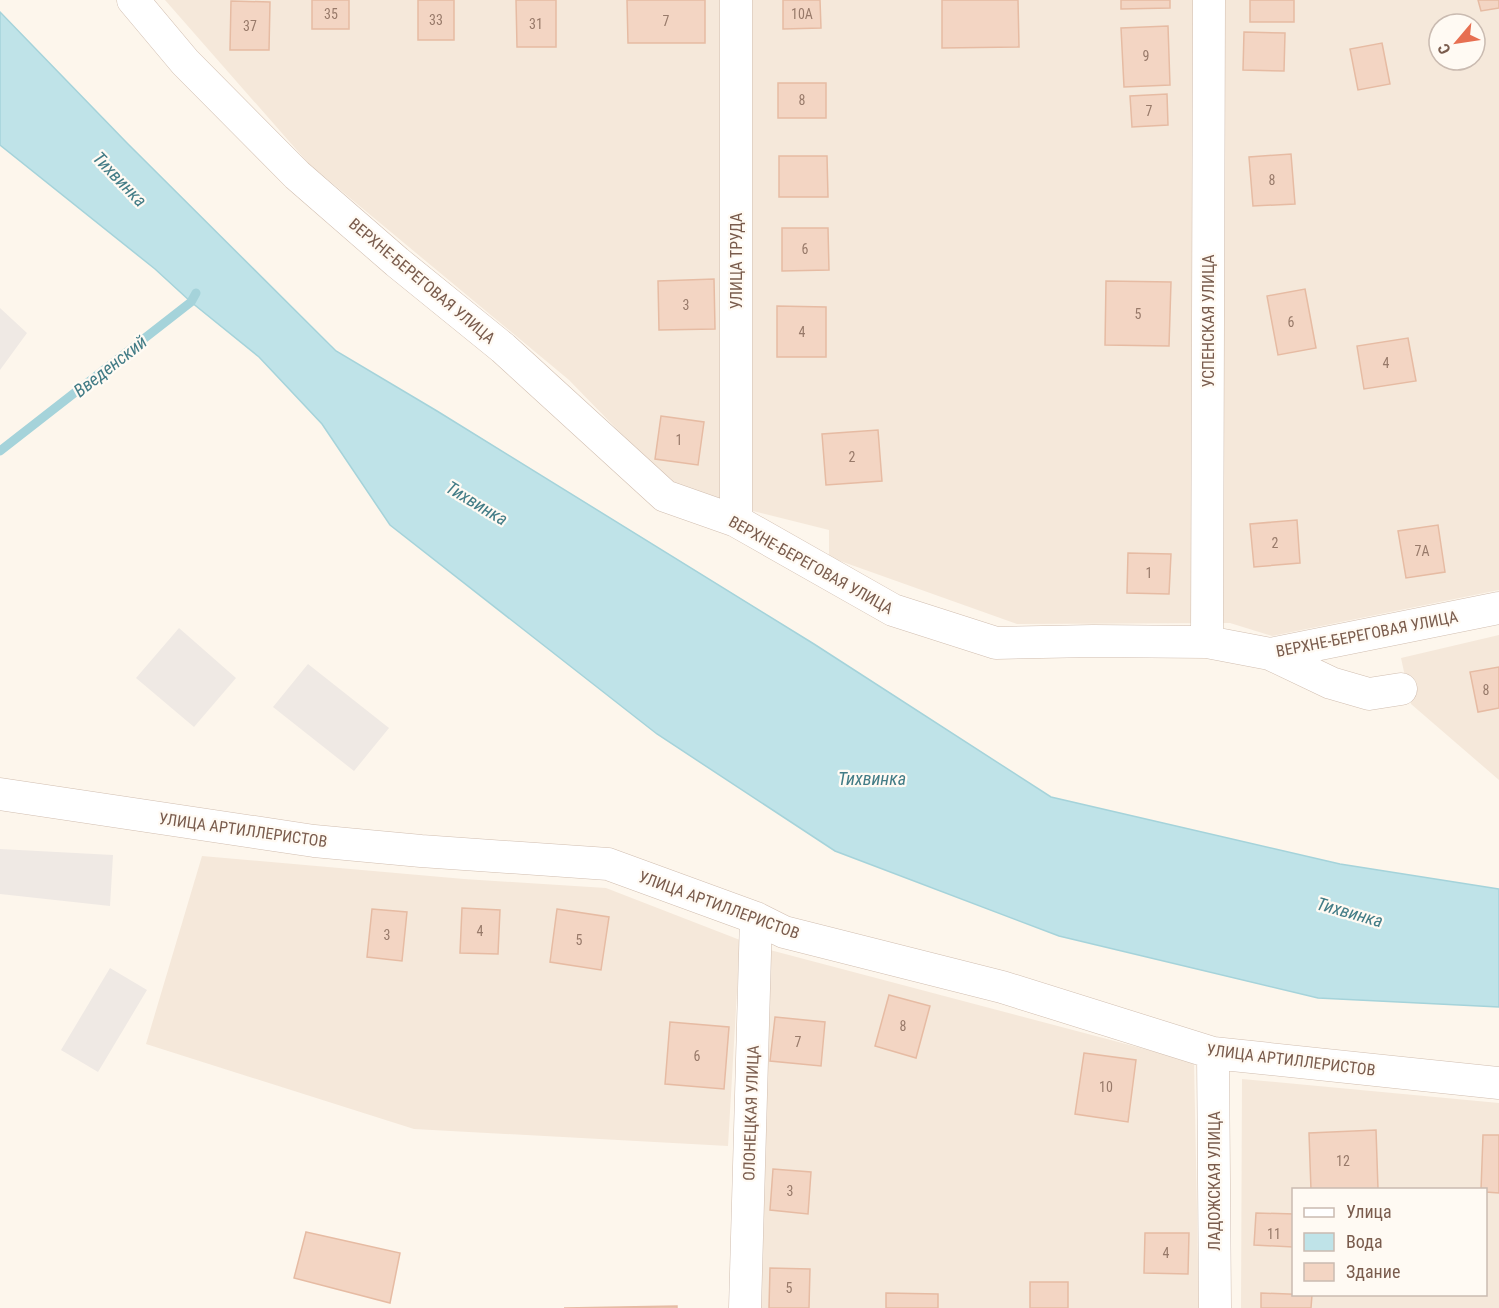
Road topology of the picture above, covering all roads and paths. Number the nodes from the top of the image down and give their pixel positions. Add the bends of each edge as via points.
1 (133, 0) edge
2 (736, 0) edge
3 (1209, 0) edge
4 (736, 521) junction
5 (1499, 608) edge
6 (1207, 642) junction
7 (1270, 654) junction
8 (1401, 689) dead end
9 (0, 794) edge
10 (756, 918) junction
11 (1213, 1053) junction
12 (1499, 1083) edge
13 (745, 1308) edge
14 (1215, 1308) edge

1 - 4 street, ВЕРХНЕ-БЕРЕГОВАЯ УЛИЦА via 185,62 297,175 503,348 665,496
2 - 4 street, УЛИЦА ТРУДА
3 - 6 street, УСПЕНСКАЯ УЛИЦА
4 - 6 street, ВЕРХНЕ-БЕРЕГОВАЯ УЛИЦА via 893,610 996,643
5 - 7 street, ВЕРХНЕ-БЕРЕГОВАЯ УЛИЦА
6 - 7 street, ВЕРХНЕ-БЕРЕГОВАЯ УЛИЦА
7 - 8 street via 1331,683 1369,694
9 - 10 street, УЛИЦА АРТИЛЛЕРИСТОВ via 314,841 608,864
10 - 11 street, УЛИЦА АРТИЛЛЕРИСТОВ via 784,932 1002,987
10 - 13 street, ОЛОНЕЦКАЯ УЛИЦА
11 - 12 street, УЛИЦА АРТИЛЛЕРИСТОВ
11 - 14 street, ЛАДОЖСКАЯ УЛИЦА

